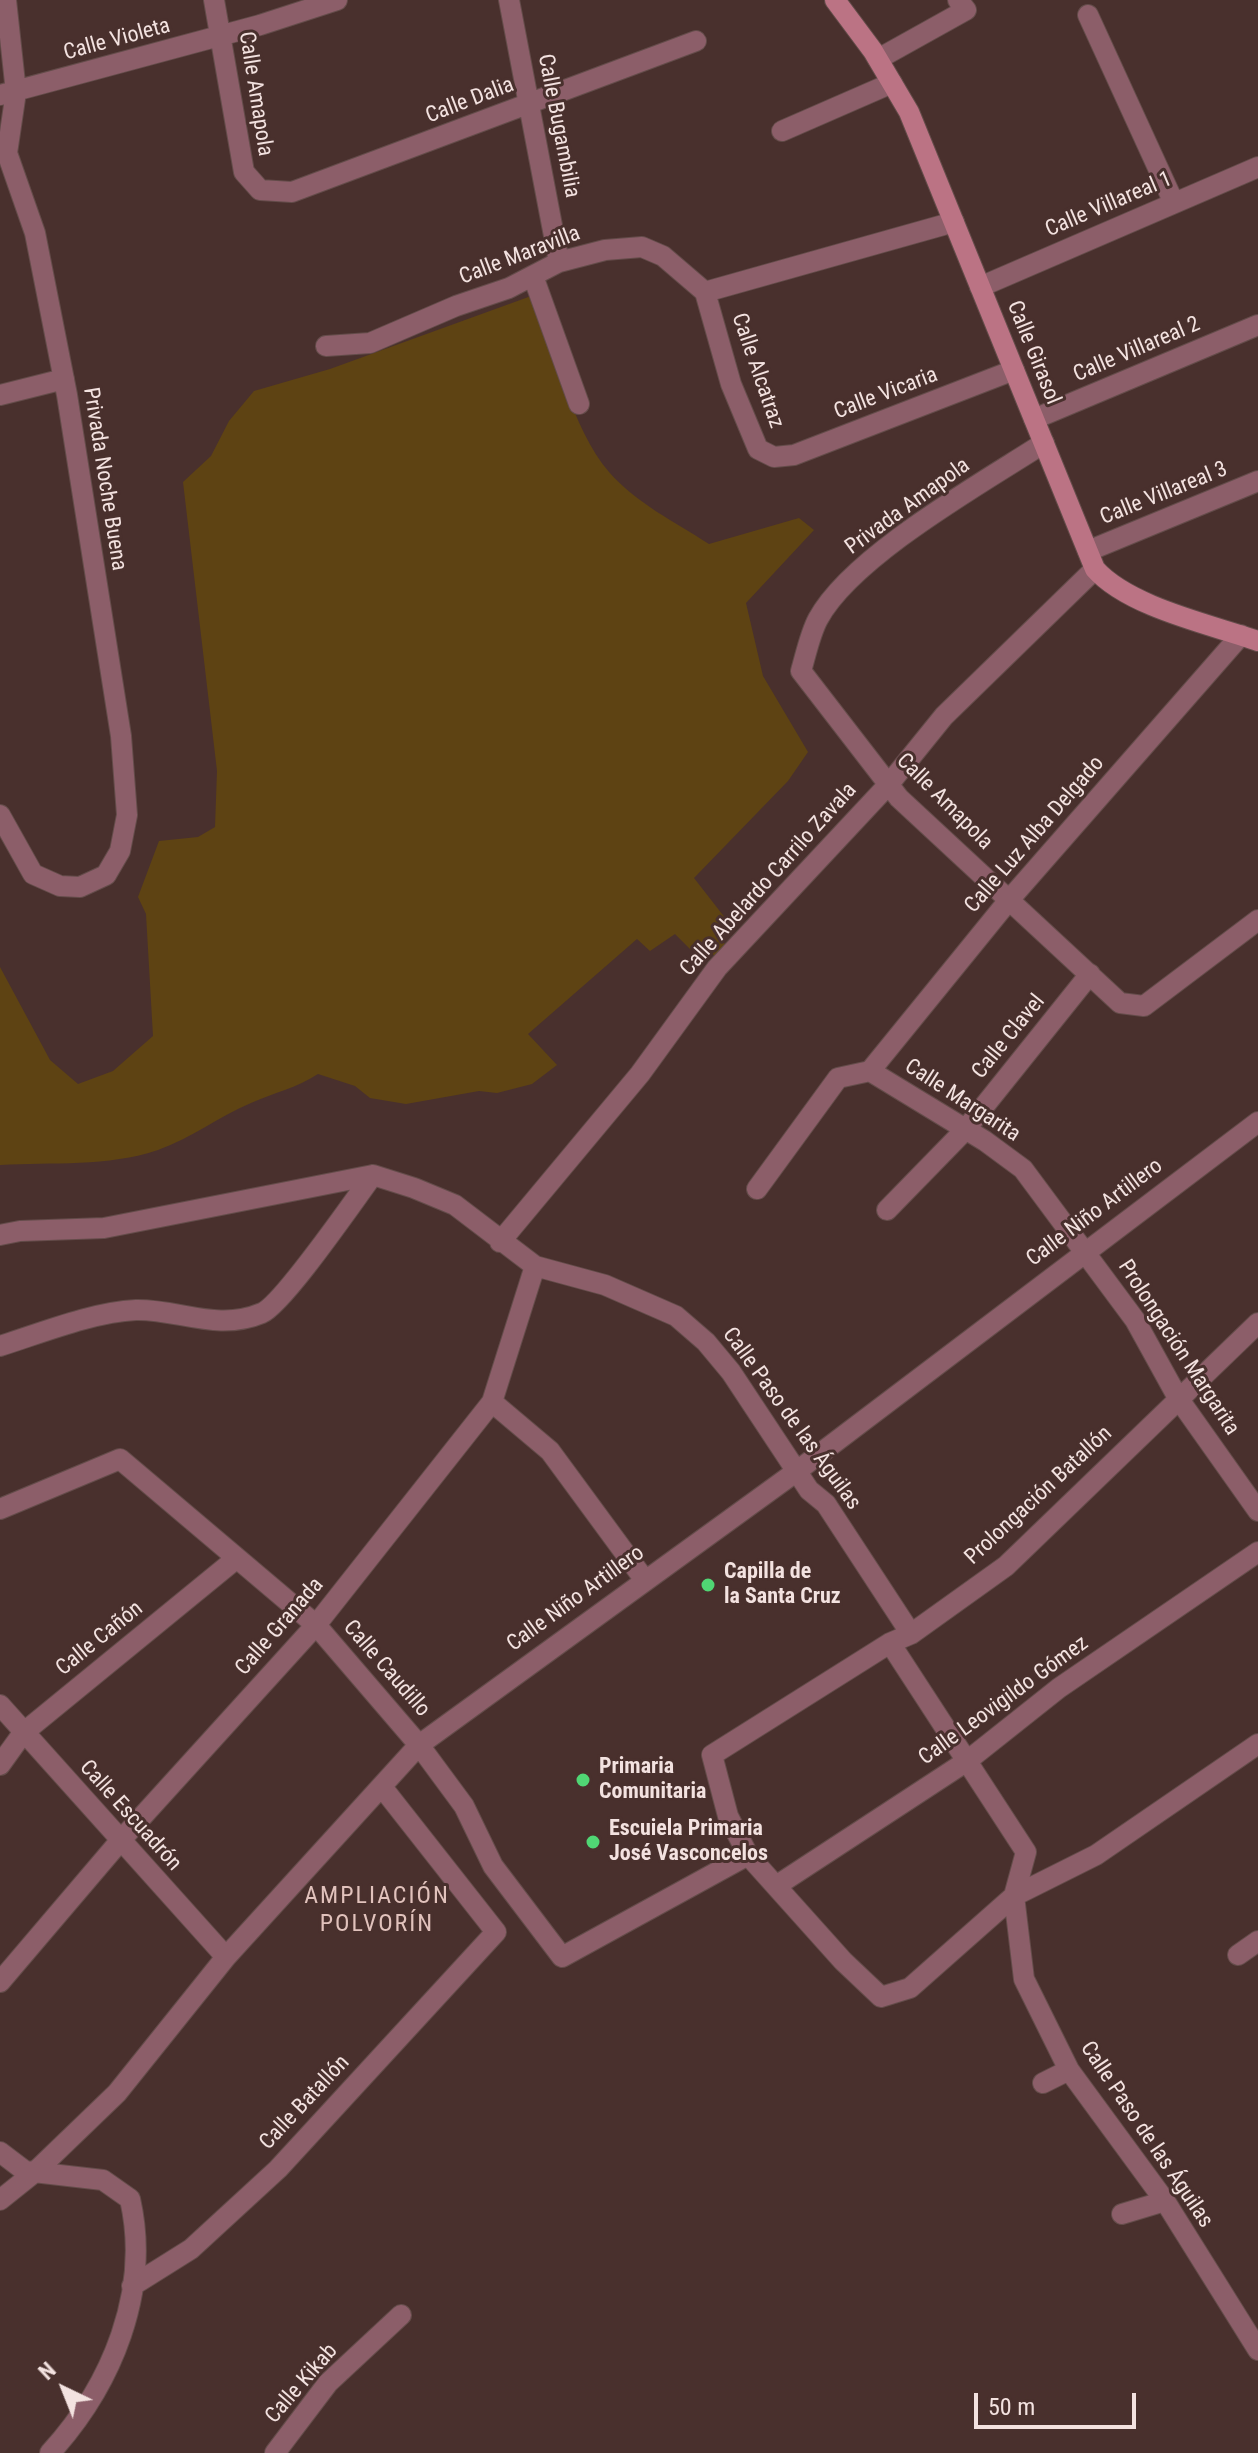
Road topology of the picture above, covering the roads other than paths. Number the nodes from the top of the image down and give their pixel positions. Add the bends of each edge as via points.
1 (6, 0) edge
2 (214, 0) edge
3 (337, 0) edge
4 (509, 0) edge
5 (835, 0) edge
6 (962, 5) edge
7 (1088, 15) dead end
8 (222, 36) junction
9 (696, 41) dead end
10 (878, 59) junction
11 (892, 83) junction
12 (8, 94) edge
13 (529, 103) junction
14 (782, 131) dead end
15 (1258, 167) edge
16 (260, 190) joint
17 (1174, 203) junction
18 (954, 222) junction
19 (559, 262) junction
20 (533, 276) junction
21 (980, 287) junction
22 (705, 292) junction
23 (1258, 325) edge
24 (326, 346) dead end
25 (1014, 370) junction
26 (64, 379) junction
27 (0, 395) edge
28 (579, 404) dead end
29 (1034, 419) junction
30 (1044, 443) junction
31 (774, 457) joint
32 (1258, 481) edge
33 (1091, 560) junction
34 (1249, 638) edge
35 (801, 671) joint
36 (889, 784) junction
37 (0, 815) edge
38 (1009, 900) junction
39 (1258, 920) edge
40 (1090, 974) junction
41 (870, 1071) junction
42 (1258, 1122) edge
43 (965, 1130) junction
44 (373, 1175) junction
45 (757, 1189) dead end
46 (887, 1210) dead end
47 (0, 1235) edge
48 (500, 1242) junction
49 (1085, 1250) junction
50 (535, 1266) junction
51 (1258, 1323) edge
52 (0, 1346) edge
53 (1178, 1398) junction
54 (492, 1402) junction
55 (797, 1471) junction
56 (0, 1509) edge
57 (1258, 1511) edge
58 (1258, 1552) edge
59 (237, 1558) junction
60 (644, 1579) junction
61 (316, 1625) junction
62 (911, 1634) junction
63 (890, 1643) junction
64 (0, 1705) edge
65 (23, 1733) junction
66 (1258, 1744) edge
67 (419, 1745) junction
68 (967, 1761) junction
69 (0, 1765) edge
70 (382, 1787) junction
71 (120, 1841) junction
72 (748, 1855) junction
73 (776, 1886) junction
74 (1014, 1896) junction
75 (1258, 1941) edge
76 (1238, 1955) dead end
77 (226, 1957) junction
78 (0, 1982) edge
79 (1069, 2070) junction
80 (1043, 2083) dead end
81 (0, 2152) edge
82 (35, 2172) junction
83 (0, 2200) edge
84 (1165, 2201) junction
85 (1122, 2214) dead end
86 (132, 2286) junction
87 (401, 2315) dead end
88 (1251, 2325) edge
89 (1258, 2350) edge
90 (50, 2453) edge
91 (275, 2453) edge

1 - 12 street, Privada Noche Buena
2 - 8 street, Calle Amapola
3 - 8 street, Calle Violeta
4 - 13 street, Calle Bugambilia
5 - 10 street, Calle Girasol
6 - 10 street
7 - 17 street
8 - 12 street, Calle Violeta
8 - 16 street, Calle Amapola via 244,172
9 - 13 street, Calle Dalia
10 - 11 street, Calle Girasol
11 - 14 street
11 - 18 street, Calle Girasol
12 - 26 street, Privada Noche Buena via 7,153 35,233
13 - 16 street, Calle Dalia via 292,192
13 - 19 street, Calle Bugambilia
15 - 17 street, Calle Villareal 1
17 - 21 street, Calle Villareal 1
18 - 21 street, Calle Girasol
18 - 22 street
19 - 20 street, Calle Maravilla
19 - 22 street, Calle Maravilla via 642,247 663,256
20 - 24 street, Calle Maravilla via 370,343
20 - 28 street
21 - 25 street, Calle Girasol
22 - 31 street, Calle Alcatraz via 731,384 758,449
23 - 29 street, Calle Villareal 2
25 - 29 street, Calle Girasol
25 - 31 street, Calle Vicaria via 794,455
26 - 27 street
26 - 37 street, Privada Noche Buena via 121,736 127,815 120,851 106,875 80,887 60,886 33,874
29 - 30 street, Calle Girasol
30 - 33 street, Calle Girasol
30 - 35 street, Privada Amapola via 916,527 844,583 818,619
32 - 33 street, Calle Villareal 3
33 - 34 street, Calle Girasol via 1107,583 1137,599
33 - 36 street, Calle Abelardo Carrilo Zavala via 944,716
34 - 38 street, Calle Luz Alba Delgado
35 - 36 street, Calle Amapola
36 - 38 street, Calle Amapola
36 - 48 street, Calle Abelardo Carrilo Zavala via 717,968 640,1074
38 - 40 street, Calle Amapola
38 - 41 street, Calle Luz Alba Delgado
39 - 40 street, Calle Amapola via 1144,1006 1120,1003
40 - 43 street, Calle Clavel
41 - 43 street, Calle Margarita
41 - 45 street via 838,1078
42 - 49 street, Calle Niño Artillero
43 - 46 street, Calle Clavel
43 - 49 street, Calle Margarita via 1023,1169
44 - 47 street via 104,1228
44 - 48 street, Calle Paso de las Águilas via 455,1205
44 - 52 street via 264,1312 210,1322 136,1310
48 - 50 street, Calle Paso de las Águilas
49 - 53 street, Prolongación Margarita via 1135,1320
49 - 55 street, Calle Niño Artillero
50 - 54 street, Calle Granada
50 - 55 street, Calle Paso de las Águilas via 605,1285 676,1316 731,1372
51 - 53 street, Prolongación Batallón
53 - 57 street, Prolongación Margarita
53 - 62 street, Prolongación Batallón via 1006,1566
54 - 60 street via 550,1451
54 - 61 street, Calle Granada
55 - 60 street, Calle Niño Artillero
55 - 62 street, Calle Paso de las Águilas via 826,1504
56 - 59 street, Calle Caudillo via 120,1459
58 - 68 street, Calle Leovigildo Gómez via 1059,1688
59 - 61 street, Calle Caudillo
59 - 65 street, Calle Cañón
60 - 67 street, Calle Niño Artillero
61 - 67 street, Calle Caudillo
61 - 71 street, Calle Granada
62 - 63 street, Prolongación Batallón
63 - 68 street, Calle Paso de las Águilas
63 - 72 street, Prolongación Batallón via 712,1755 728,1816
64 - 65 street, Calle Escuadrón
65 - 69 street, Calle Cañón
65 - 71 street, Calle Escuadrón
66 - 74 street via 1096,1855
67 - 70 street, Calle Niño Artillero
67 - 72 street, Calle Caudillo via 464,1806 493,1866 562,1957
68 - 73 street, Calle Leovigildo Gómez
68 - 74 street, Calle Paso de las Águilas via 1026,1852
70 - 77 street, Calle Niño Artillero
70 - 86 street, Calle Batallón via 496,1932 278,2169 191,2249
71 - 77 street, Calle Escuadrón
71 - 78 street, Calle Granada
72 - 73 street
73 - 74 street via 881,1997 910,1988
74 - 79 street, Calle Paso de las Águilas via 1024,1979
75 - 76 street
77 - 82 street, Calle Niño Artillero via 117,2093
79 - 80 street
79 - 84 street, Calle Paso de las Águilas
81 - 82 street via 25,2171
82 - 83 street, Calle Niño Artillero
82 - 86 street via 103,2180 130,2199 137,2229
84 - 85 street
84 - 88 street, Calle Paso de las Águilas
86 - 90 street via 113,2363
87 - 91 street, Calle Kikab via 328,2383
88 - 89 street, Calle Paso de las Águilas

